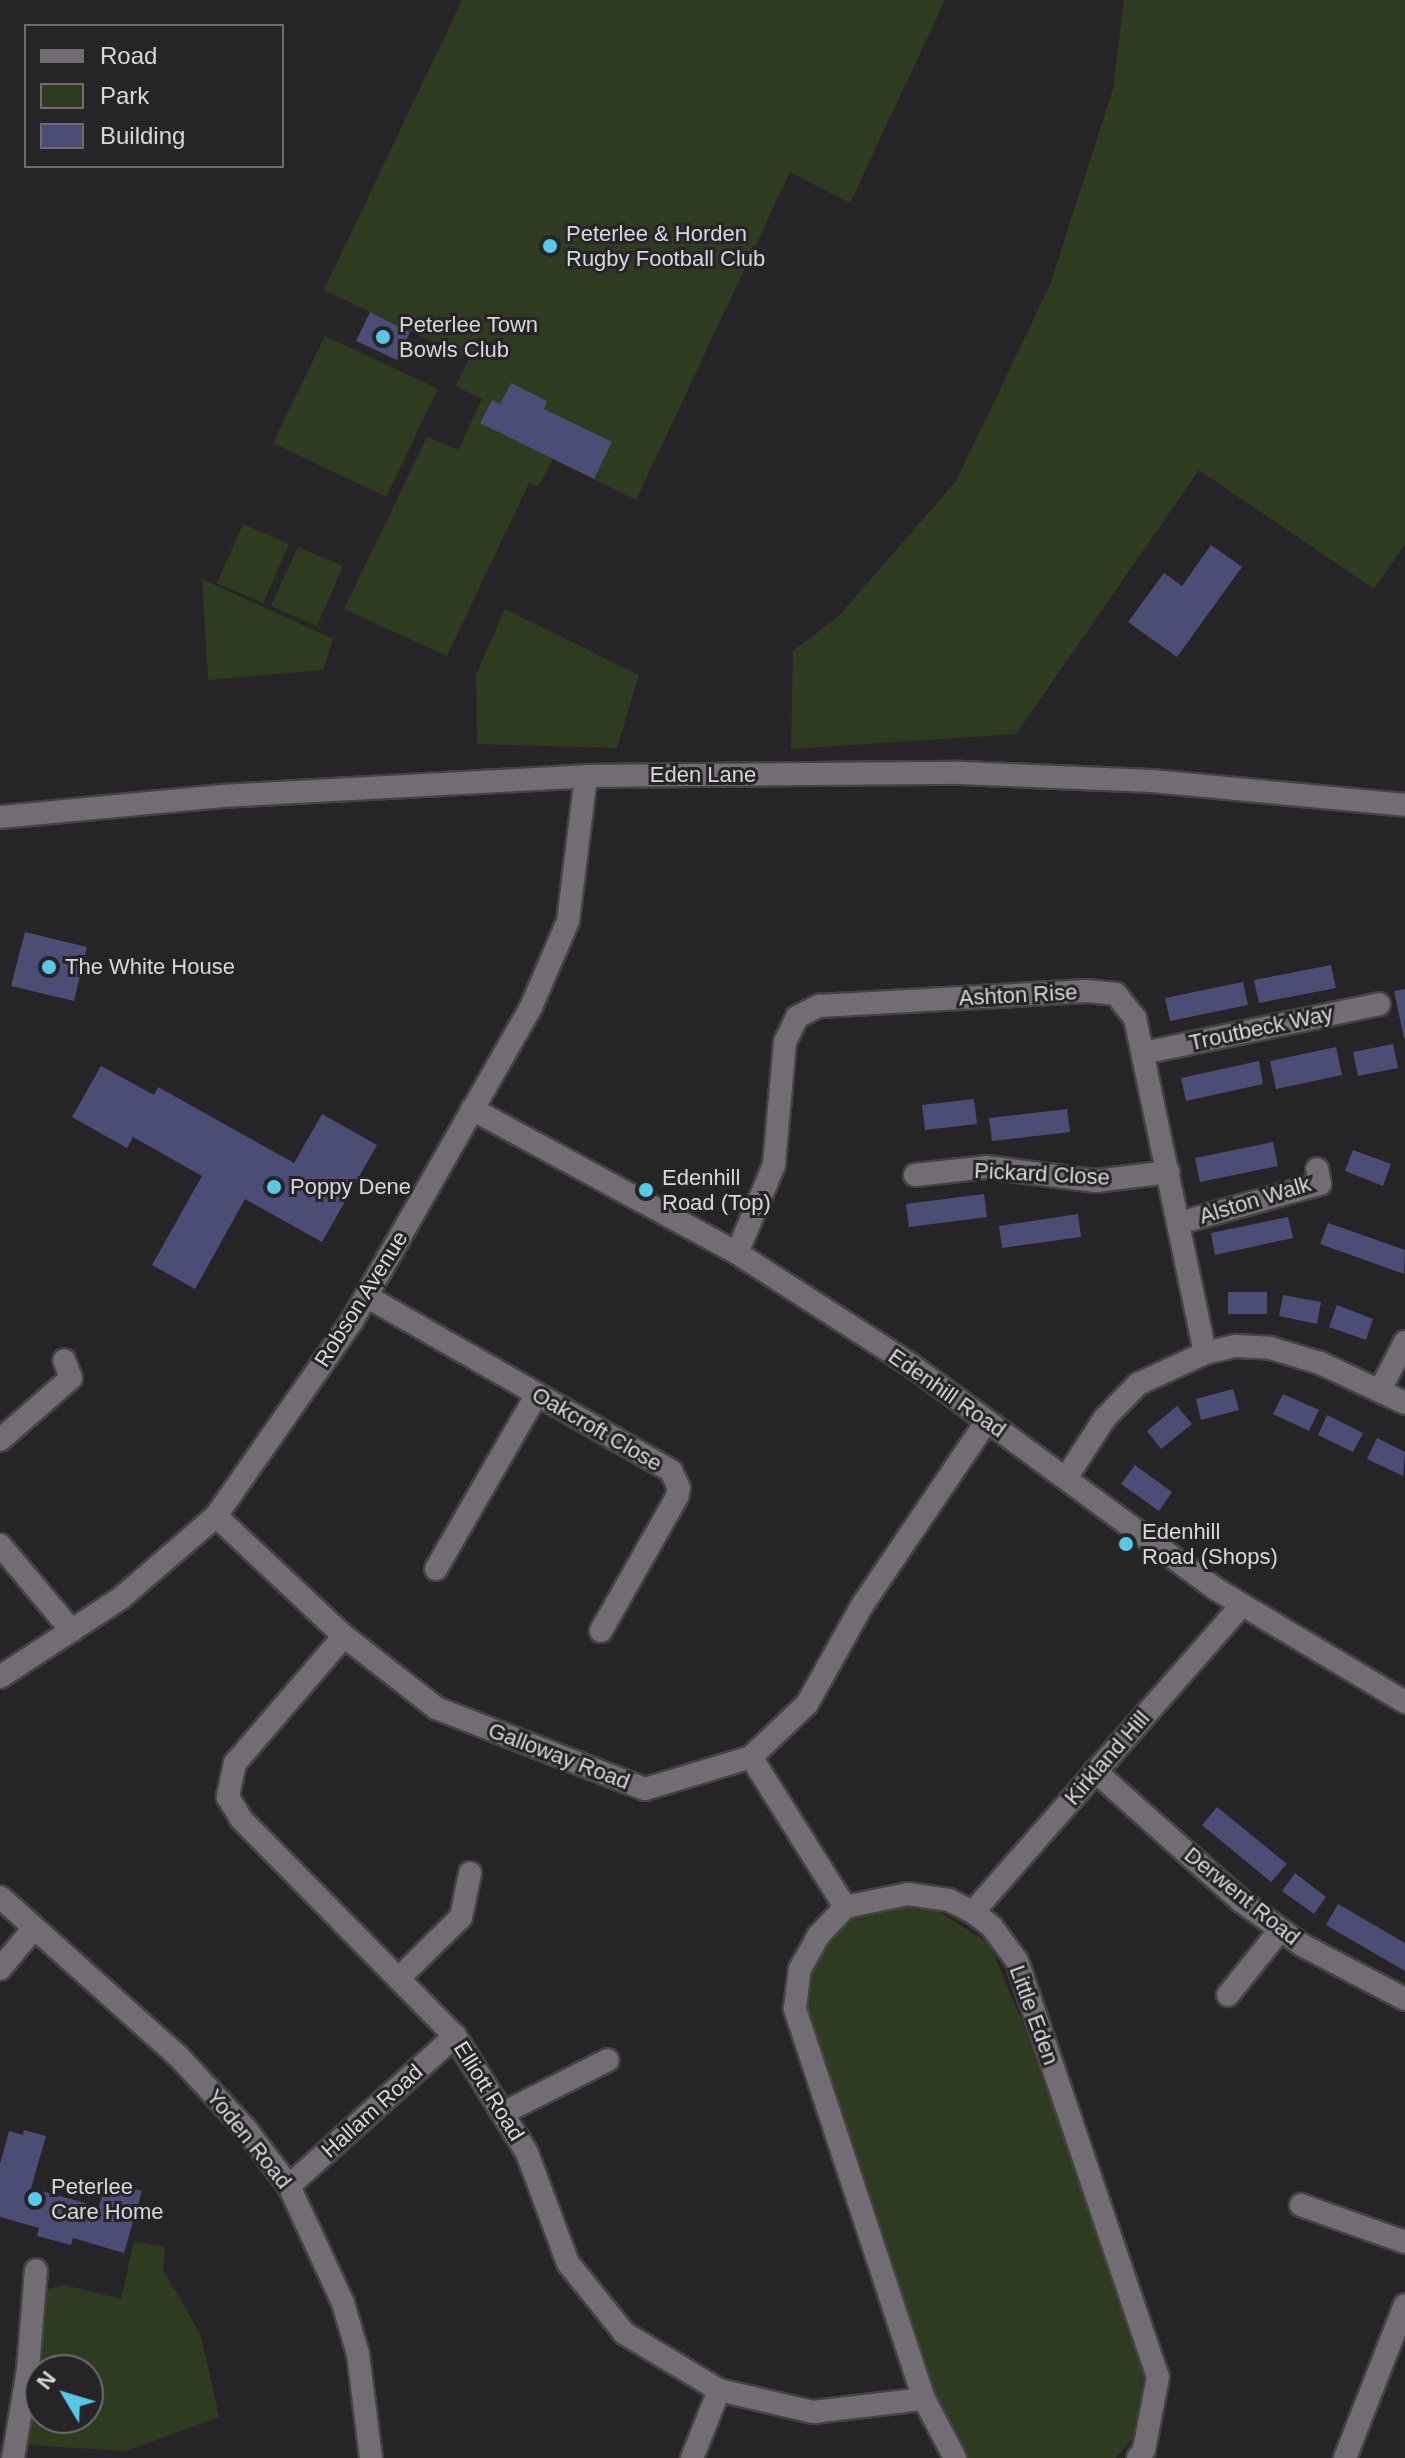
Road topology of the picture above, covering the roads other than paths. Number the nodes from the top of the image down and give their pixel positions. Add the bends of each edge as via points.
1 (586, 776) junction
2 (1405, 805) edge
3 (0, 817) edge
4 (1379, 1004) dead end
5 (1143, 1053) junction
6 (472, 1109) junction
7 (1317, 1169) dead end
8 (1168, 1172) junction
9 (915, 1175) dead end
10 (1179, 1223) junction
11 (737, 1253) junction
12 (366, 1296) junction
13 (1405, 1342) edge
14 (1205, 1353) junction
15 (64, 1360) dead end
16 (1380, 1390) junction
17 (537, 1394) junction
18 (1405, 1403) edge
19 (987, 1421) junction
20 (0, 1440) edge
21 (1066, 1478) junction
22 (216, 1516) junction
23 (0, 1545) edge
24 (436, 1569) dead end
25 (1242, 1605) junction
26 (72, 1631) junction
27 (601, 1631) dead end
28 (344, 1636) junction
29 (0, 1677) edge
30 (1405, 1702) edge
31 (751, 1757) junction
32 (1095, 1771) junction
33 (470, 1873) dead end
34 (0, 1897) edge
35 (845, 1907) junction
36 (973, 1912) junction
37 (34, 1928) junction
38 (1280, 1930) junction
39 (0, 1969) edge
40 (401, 1976) junction
41 (1228, 1995) dead end
42 (1405, 1999) edge
43 (455, 2036) junction
44 (608, 2060) dead end
45 (505, 2112) junction
46 (289, 2186) junction
47 (1301, 2205) dead end
48 (1405, 2242) edge
49 (36, 2270) dead end
50 (1405, 2305) edge
51 (719, 2390) junction
52 (924, 2399) junction
53 (1146, 2455) edge
54 (13, 2458) edge
55 (371, 2458) edge
56 (692, 2458) edge
57 (955, 2458) edge
58 (1345, 2458) edge

1 - 2 street, Eden Lane via 961,773 1152,781
1 - 3 street, Eden Lane via 222,796
1 - 6 street, Robson Avenue via 568,921 531,1007
4 - 5 street, Troutbeck Way
5 - 8 street, Ashton Rise
5 - 11 street, Ashton Rise via 1135,1018 1116,994 1087,991 819,1006 797,1017 785,1042 774,1165
6 - 11 street, Edenhill Road
6 - 12 street, Robson Avenue
7 - 10 street, Alston Walk via 1320,1184
8 - 9 street, Pickard Close via 1096,1181 986,1167
8 - 10 street, Ashton Rise
10 - 14 street, Ashton Rise
11 - 19 street, Edenhill Road
12 - 17 street, Oakcroft Close
12 - 22 street, Robson Avenue
13 - 16 street
14 - 16 street via 1236,1346 1270,1348
14 - 21 street via 1138,1384 1105,1418
15 - 20 street via 71,1378
16 - 18 street
17 - 24 street
17 - 27 street, Oakcroft Close via 671,1471 679,1488
19 - 21 street, Edenhill Road
19 - 31 street, Galloway Road via 863,1604 807,1704
21 - 25 street, Edenhill Road
22 - 26 street, Robson Avenue via 121,1598
22 - 28 street, Galloway Road
23 - 26 street
25 - 30 street, Edenhill Road
25 - 32 street, Kirkland Hill
26 - 29 street, Robson Avenue
28 - 31 street, Galloway Road via 436,1708 645,1789 703,1776
28 - 40 street, Elliott Road via 235,1763 228,1797 241,1819
31 - 35 street
32 - 36 street, Kirkland Hill
32 - 38 street, Derwent Road
33 - 40 street via 461,1917
34 - 37 street, Yoden Road
35 - 36 street, Little Eden via 908,1894 949,1900
35 - 52 street via 819,1935 800,1969 795,2008
36 - 53 street, Little Eden via 1017,1961 1158,2377
37 - 39 street
37 - 46 street, Yoden Road via 178,2056 245,2128
38 - 41 street
38 - 42 street, Derwent Road
40 - 43 street, Elliott Road
43 - 45 street, Elliott Road
43 - 46 street, Hallam Road
44 - 45 street
45 - 51 street, Elliott Road via 527,2153 568,2263 624,2333
46 - 55 street, Yoden Road via 343,2303 358,2354
47 - 48 street
49 - 54 street via 28,2369
50 - 58 street
51 - 52 street, Elliott Road via 813,2412
51 - 56 street
52 - 57 street

